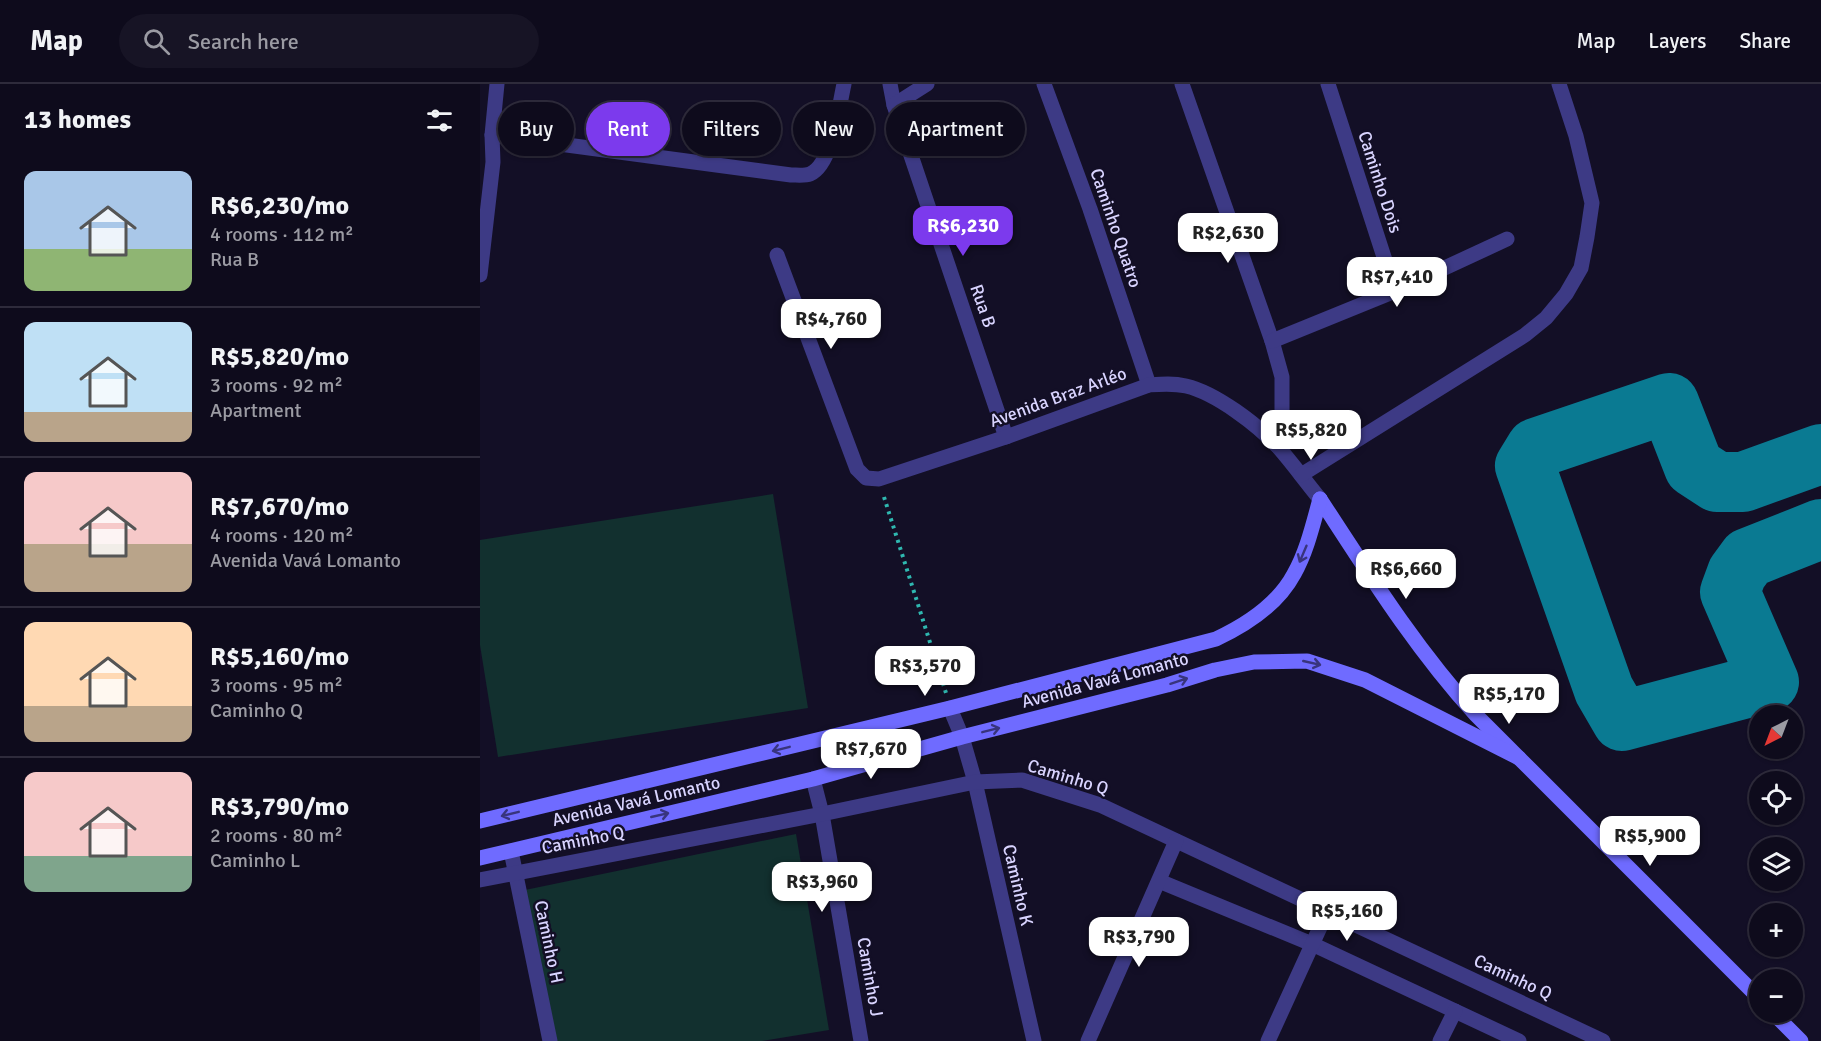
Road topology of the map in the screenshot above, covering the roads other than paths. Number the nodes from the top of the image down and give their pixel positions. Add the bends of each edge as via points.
1 (497, 84) edge
2 (844, 84) edge
3 (891, 84) edge
4 (927, 84) edge
5 (1044, 84) edge
6 (1182, 84) edge
7 (1328, 84) edge
8 (1559, 84) edge
9 (894, 102) edge
10 (899, 102) edge
11 (492, 135) junction
12 (480, 153) edge
13 (911, 156) edge
14 (493, 162) junction
15 (1507, 239) dead end
16 (777, 255) dead end
17 (480, 274) edge
18 (1395, 291) junction
19 (1272, 341) junction
20 (1149, 385) junction
21 (1006, 437) junction
22 (1277, 446) junction
23 (1300, 475) junction
24 (1320, 499) junction
25 (950, 708) junction
26 (962, 737) junction
27 (1519, 758) junction
28 (813, 779) junction
29 (975, 782) junction
30 (822, 814) junction
31 (480, 821) edge
32 (1176, 841) junction
33 (511, 851) junction
34 (480, 858) edge
35 (515, 873) junction
36 (480, 880) edge
37 (1159, 881) junction
38 (1327, 912) junction
39 (1312, 944) junction
40 (1749, 988) edge
41 (1455, 1011) junction
42 (1783, 1023) edge
43 (550, 1041) edge
44 (861, 1041) edge
45 (1034, 1041) edge
46 (1088, 1041) edge
47 (1268, 1041) edge
48 (1440, 1041) edge
49 (1519, 1041) edge
50 (1603, 1041) edge
51 (1800, 1041) edge

1 - 11 street
2 - 11 street via 830,147 821,166 810,174 791,175
3 - 9 street, Rua B
4 - 10 street
5 - 20 street, Caminho Quatro
6 - 19 street
7 - 18 street, Caminho Dois
8 - 23 street via 1592,203 1581,268 1566,294 1525,335
11 - 14 street
12 - 14 street
13 - 21 street, Rua B
14 - 17 street
15 - 18 street
16 - 21 street, Avenida Braz Arléo via 861,475 879,479
18 - 19 street
19 - 22 street via 1282,377
20 - 21 street, Avenida Braz Arléo
20 - 22 street, Avenida Braz Arléo via 1189,387 1211,396
22 - 23 street, Avenida Braz Arléo
23 - 24 street, Avenida Braz Arléo
24 -> 25 street, Avenida Vavá Lomanto via 1294,576 1276,598 1240,627 1176,651
24 - 27 street via 1424,654 1449,686
25 - 26 street, Caminho K
25 -> 31 street, Avenida Vavá Lomanto
26 -> 27 street, Avenida Vavá Lomanto via 1215,670 1291,660 1307,661 1365,680
26 - 28 street, Avenida Vavá Lomanto
26 - 29 street, Caminho K
27 - 40 street
28 - 30 street, Caminho J
33 -> 28 street, Avenida Vavá Lomanto
29 - 30 street, Caminho Q
29 - 32 street, Caminho Q via 1022,780 1100,805
29 - 45 street, Caminho K
30 - 35 street, Caminho Q
30 - 44 street, Caminho J
32 - 37 street
32 - 38 street, Caminho Q
33 - 34 street, Avenida Vavá Lomanto
33 - 35 street, Caminho H
35 - 36 street, Caminho Q
35 - 43 street, Caminho H
37 - 39 street
37 - 46 street
38 - 39 street
38 - 50 street, Caminho Q
39 - 41 street
39 - 47 street
41 - 48 street
41 - 49 street
42 - 51 street

